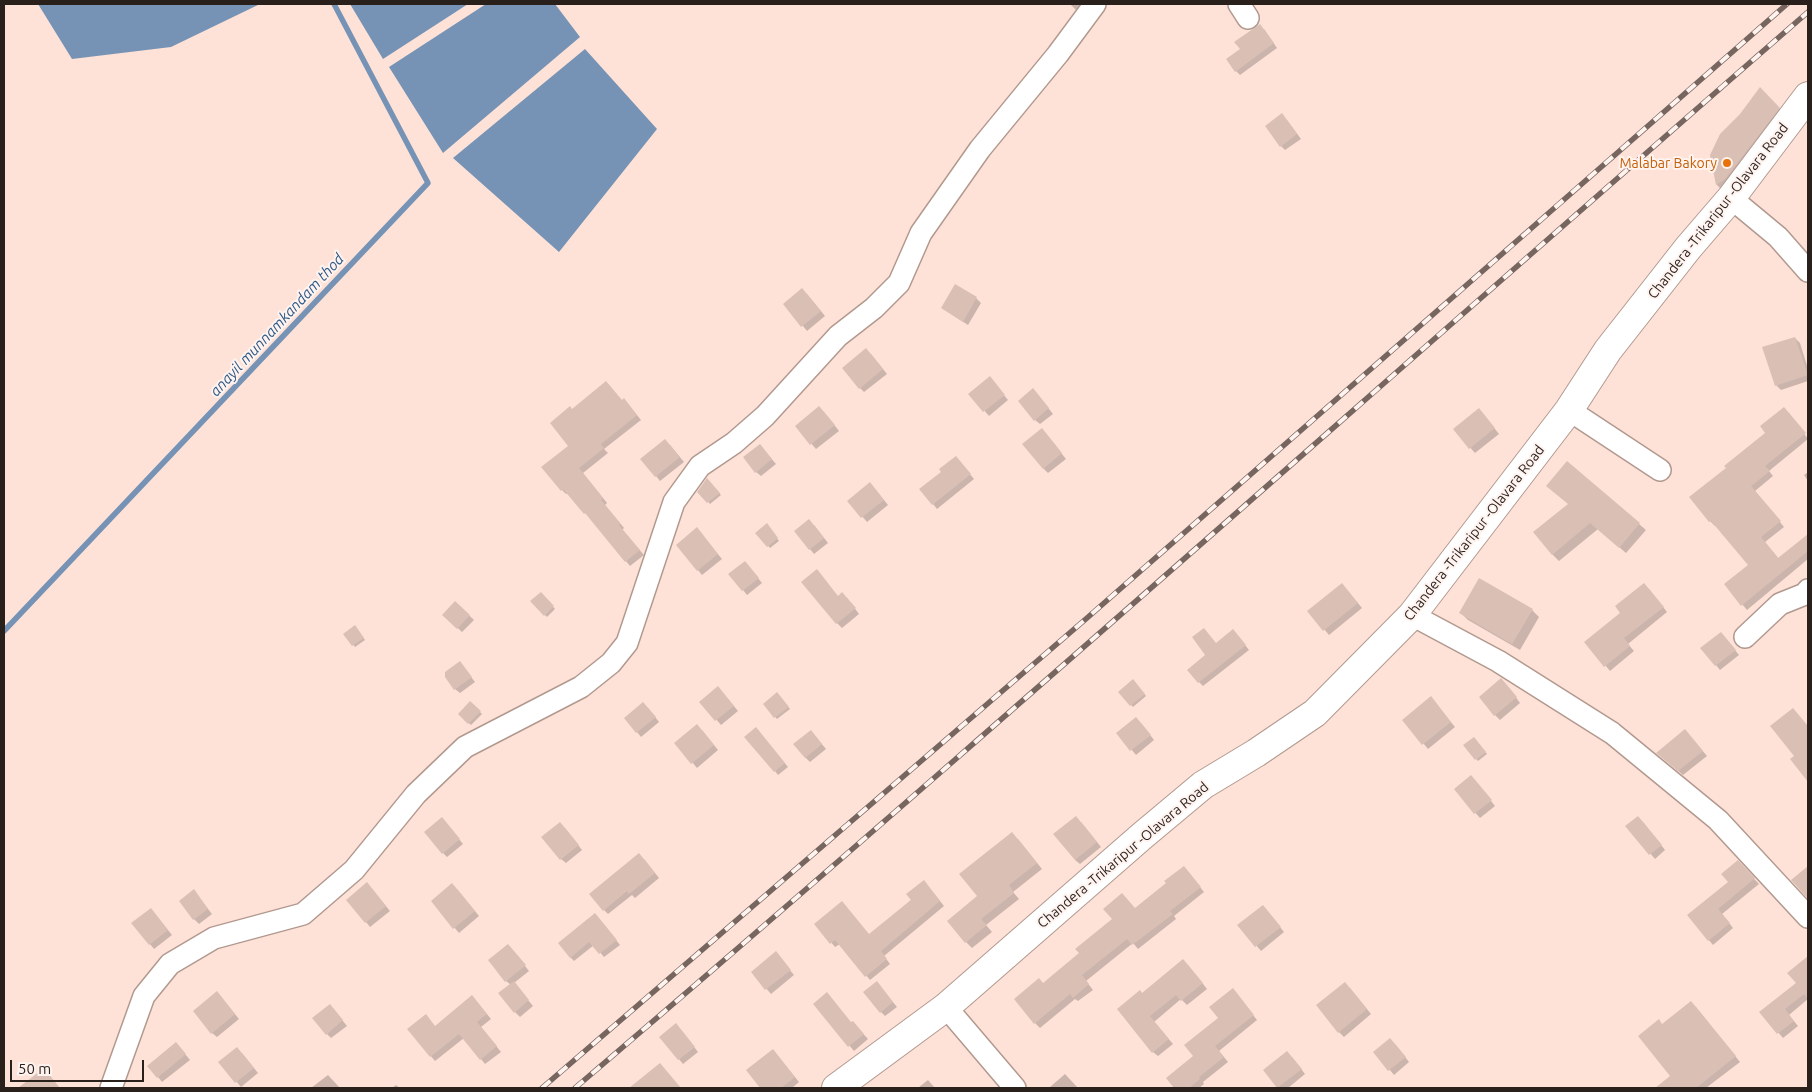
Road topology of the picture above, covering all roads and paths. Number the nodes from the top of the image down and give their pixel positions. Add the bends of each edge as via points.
1 (1095, 4) edge
2 (1808, 96) edge
3 (1731, 198) junction
4 (1808, 271) edge
5 (1569, 410) junction
6 (1660, 470) dead end
7 (1807, 593) edge
8 (1412, 615) junction
9 (1745, 637) dead end
10 (1808, 917) edge
11 (946, 1007) junction
12 (111, 1088) edge
13 (836, 1088) edge
14 (1015, 1088) edge

1 - 12 street via 980,149 921,233 899,283 838,336 765,416 700,466 674,502 627,643 611,663 581,687 465,746 416,794 354,870 303,914 214,938 170,964 144,996
2 - 3 main road, Chandera -Trikaripur -Olavara Road
3 - 4 street via 1778,237
3 - 5 main road, Chandera -Trikaripur -Olavara Road via 1608,350
5 - 6 street
5 - 8 main road, Chandera -Trikaripur -Olavara Road
7 - 9 street via 1780,604
8 - 10 street via 1498,661 1612,733 1718,820
8 - 11 main road, Chandera -Trikaripur -Olavara Road via 1315,713 1203,785
11 - 13 main road, Chandera -Trikaripur -Olavara Road
11 - 14 street

